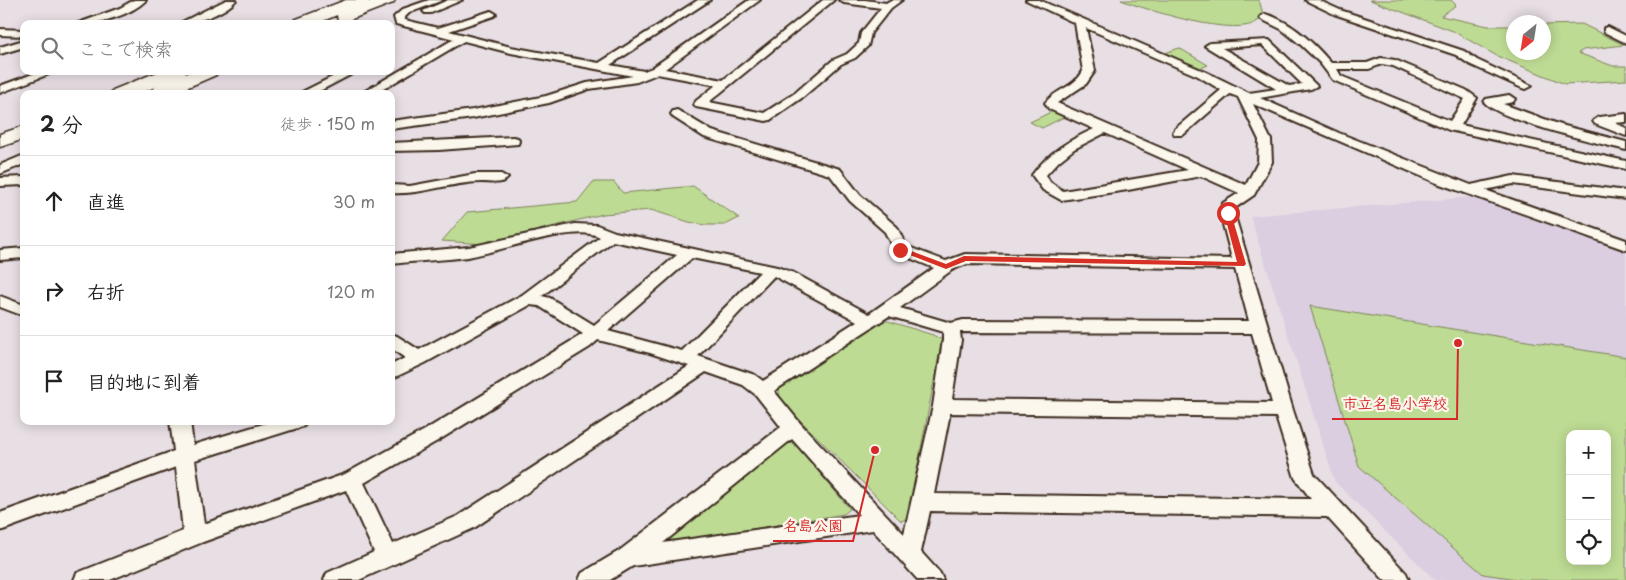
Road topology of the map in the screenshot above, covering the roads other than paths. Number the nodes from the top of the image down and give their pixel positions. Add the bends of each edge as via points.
1 (141, 0) edge
2 (231, 0) edge
3 (361, 0) edge
4 (387, 0) edge
5 (438, 0) edge
6 (457, 0) edge
7 (705, 0) edge
8 (755, 0) edge
9 (829, 0) edge
10 (844, 0) edge
11 (1031, 0) edge
12 (1310, 0) edge
13 (893, 3) edge
14 (491, 14) dead end
15 (1265, 17) dead end
16 (93, 20) edge
17 (192, 20) edge
18 (310, 20) edge
19 (338, 20) edge
20 (400, 22) junction
21 (1080, 22) junction
22 (1608, 30) dead end
23 (438, 31) junction
24 (0, 32) edge
25 (20, 33) edge
26 (464, 37) junction
27 (1626, 40) edge
28 (20, 44) edge
29 (0, 51) edge
30 (601, 66) junction
31 (1330, 66) junction
32 (651, 72) junction
33 (41, 75) edge
34 (168, 75) edge
35 (199, 75) edge
36 (344, 75) edge
37 (726, 84) junction
38 (1526, 86) dead end
39 (0, 90) edge
40 (130, 90) edge
41 (164, 90) edge
42 (312, 90) edge
43 (373, 90) edge
44 (1287, 90) junction
45 (1240, 94) junction
46 (1508, 99) dead end
47 (677, 114) dead end
48 (1626, 118) edge
49 (395, 124) edge
50 (1452, 127) junction
51 (1106, 128) junction
52 (1179, 132) dead end
53 (1626, 132) edge
54 (20, 134) edge
55 (513, 140) dead end
56 (0, 141) edge
57 (1626, 146) edge
58 (395, 147) edge
59 (20, 148) edge
60 (0, 156) edge
61 (20, 161) edge
62 (1626, 165) edge
63 (0, 170) edge
64 (1204, 171) junction
65 (501, 178) dead end
66 (20, 181) edge
67 (0, 182) edge
68 (395, 189) edge
69 (1469, 190) junction
70 (1249, 192) junction
71 (1626, 195) edge
72 (610, 236) junction
73 (1626, 245) edge
74 (20, 253) edge
75 (688, 253) junction
76 (0, 255) edge
77 (395, 258) edge
78 (1242, 264) junction
79 (946, 267) junction
80 (771, 270) junction
81 (528, 298) junction
82 (0, 301) edge
83 (20, 309) edge
84 (887, 310) junction
85 (870, 321) junction
86 (1259, 327) junction
87 (951, 329) junction
88 (595, 334) junction
89 (395, 343) edge
90 (419, 359) junction
91 (695, 361) junction
92 (395, 371) edge
93 (763, 390) junction
94 (942, 406) junction
95 (1283, 410) junction
96 (180, 425) edge
97 (284, 425) edge
98 (793, 428) junction
99 (183, 456) junction
100 (352, 480) junction
101 (921, 502) junction
102 (1332, 508) junction
103 (876, 521) junction
104 (0, 522) edge
105 (196, 536) junction
106 (909, 554) junction
107 (388, 556) junction
108 (627, 558) junction
109 (85, 580) edge
110 (334, 580) edge
111 (590, 580) edge
112 (932, 580) edge
113 (1398, 580) edge

1 - 16 street
2 - 17 street
3 - 18 highway
4 - 19 highway
5 - 20 street via 406,11 399,17
6 - 20 street
7 - 30 street
8 - 32 street
9 - 37 street
10 - 13 street
11 - 21 street
12 - 38 street via 1336,12 1460,53
13 - 37 street via 866,33 864,44 851,56 837,62 799,95 766,117 700,104
14 - 23 street
15 - 31 street via 1284,25
20 - 23 street
21 - 45 street via 1202,74
21 - 51 street via 1089,71 1086,78 1051,103
22 - 27 street
23 - 26 street
24 - 25 street
26 - 30 street via 511,50
26 - 43 street
28 - 29 street
30 - 32 street
31 - 50 street via 1337,78
31 - 50 street via 1369,66 1382,61 1396,63 1462,92 1471,98
32 - 37 street
32 - 49 street via 633,80 587,86 549,99
33 - 39 street
34 - 40 highway
35 - 41 highway
36 - 42 street
44 - 44 street via 1311,86 1265,42 1210,46
44 - 45 street
45 - 52 street
45 - 69 street
45 - 70 street via 1265,140 1265,162
46 - 57 street via 1490,102 1572,133
47 - 79 street via 708,134 835,172 855,198 892,230 900,250
48 - 53 street via 1599,121
50 - 62 street
51 - 64 street
51 - 64 street via 1068,145 1053,158 1040,175 1041,180 1061,196
54 - 56 highway
55 - 58 street
59 - 60 highway
61 - 63 street
64 - 70 street
65 - 68 street via 475,178 410,190
66 - 67 street
69 - 71 street via 1513,180
69 - 73 street
70 - 78 street via 1228,206
72 - 75 street
72 - 77 street via 597,229 575,228 469,252
72 - 81 street
74 - 76 street
75 - 80 street
75 - 88 street
78 - 79 street via 964,259
78 - 86 street
79 - 84 street
80 - 85 street
80 - 91 street
81 - 88 street via 544,302
81 - 90 street
82 - 83 street
84 - 85 street
84 - 87 street
85 - 93 street
86 - 87 street via 963,326
86 - 95 street
87 - 94 street
88 - 91 street
88 - 100 street via 432,435
89 - 90 street
90 - 92 street
91 - 93 street via 749,380
91 - 107 street via 466,522
93 - 98 street
94 - 95 street
94 - 101 street
95 - 102 street via 1305,478
96 - 99 street
97 - 99 street
98 - 103 street
98 - 108 street
99 - 104 street
99 - 105 street
100 - 105 street
100 - 107 street
101 - 102 street
101 - 106 street
102 - 113 street
103 - 106 street
103 - 108 street
105 - 109 street
106 - 112 street
107 - 110 street
108 - 111 street

